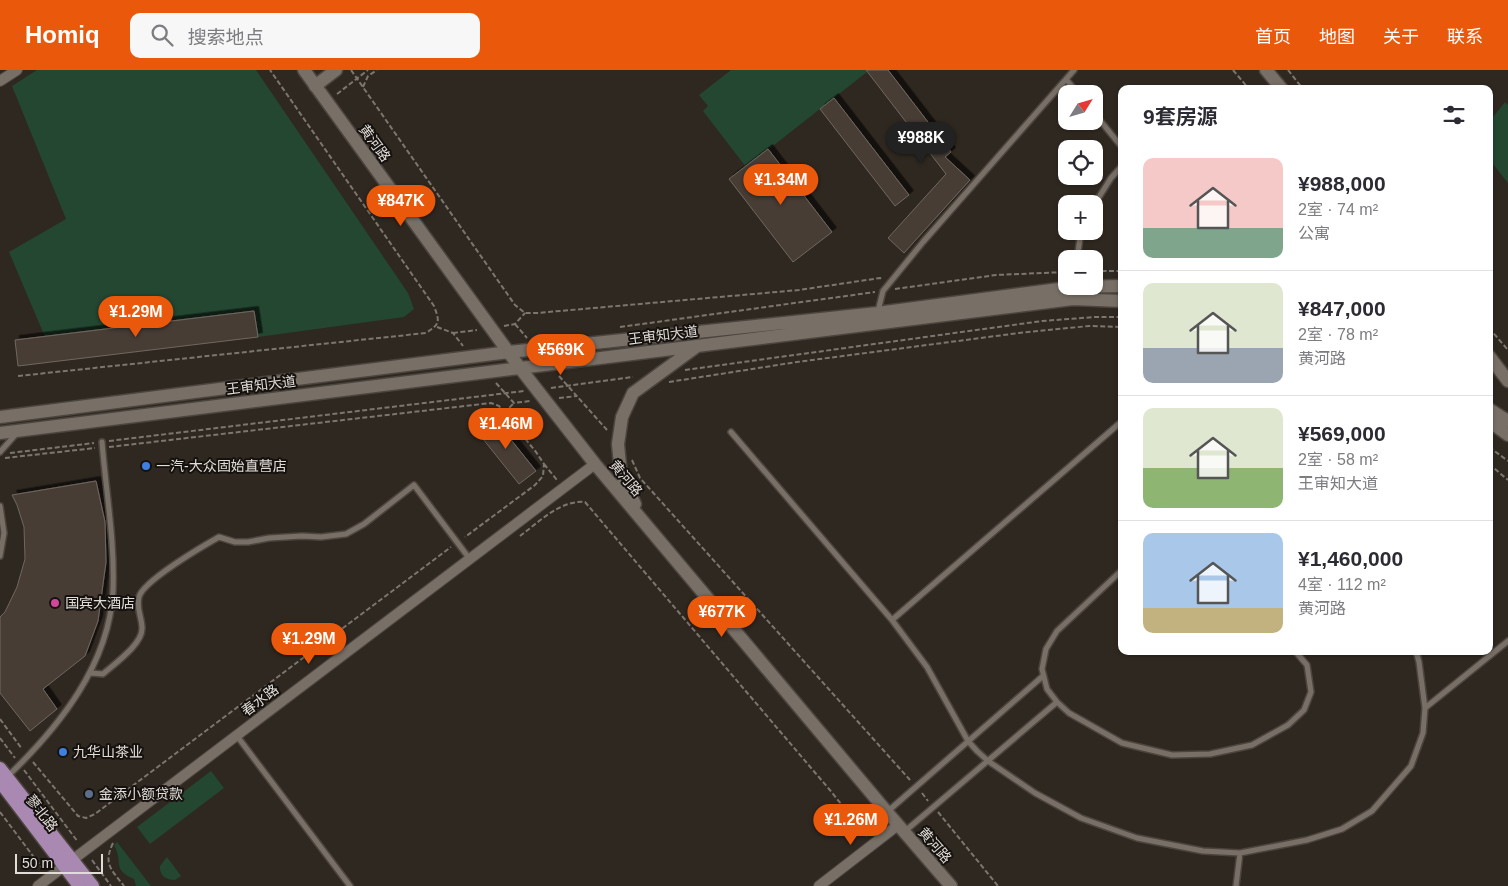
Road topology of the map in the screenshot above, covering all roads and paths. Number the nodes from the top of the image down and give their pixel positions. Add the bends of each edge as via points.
1 (17, 70) edge
2 (270, 70) edge
3 (304, 70) edge
4 (336, 70) edge
5 (351, 70) edge
6 (368, 70) edge
7 (376, 70) edge
8 (1074, 70) edge
9 (1233, 70) edge
10 (1260, 70) edge
11 (1266, 70) edge
12 (1288, 70) edge
13 (357, 79) junction
14 (1066, 79) junction
15 (0, 81) edge
16 (1071, 85) edge
17 (1246, 85) edge
18 (1272, 85) edge
19 (1279, 85) edge
20 (1300, 85) edge
21 (315, 86) junction
22 (363, 87) junction
23 (327, 102) junction
24 (1103, 124) edge
25 (1118, 142) edge
26 (1118, 170) edge
27 (1100, 195) edge
28 (1103, 271) edge
29 (1118, 271) edge
30 (890, 282) junction
31 (1103, 286) edge
32 (1118, 286) edge
33 (1058, 293) edge
34 (1093, 295) edge
35 (1118, 300) edge
36 (524, 313) junction
37 (876, 318) junction
38 (1118, 318) edge
39 (436, 326) junction
40 (1118, 327) edge
41 (453, 333) dead end
42 (1493, 333) edge
43 (697, 346) junction
44 (537, 350) junction
45 (1508, 350) edge
46 (509, 352) junction
47 (1493, 361) edge
48 (549, 364) junction
49 (520, 368) junction
50 (678, 371) dead end
51 (1493, 373) edge
52 (18, 376) dead end
53 (661, 378) junction
54 (1508, 381) edge
55 (568, 386) junction
56 (537, 390) junction
57 (1508, 391) edge
58 (514, 403) dead end
59 (1493, 412) edge
60 (504, 413) dead end
61 (0, 417) edge
62 (1508, 421) edge
63 (1493, 424) edge
64 (1118, 425) edge
65 (19, 430) junction
66 (620, 430) junction
67 (731, 432) dead end
68 (2, 433) edge
69 (1508, 436) edge
70 (102, 442) junction
71 (1493, 449) edge
72 (0, 452) edge
73 (9, 453) dead end
74 (632, 459) dead end
75 (1508, 461) edge
76 (595, 464) junction
77 (1493, 467) edge
78 (1508, 480) edge
79 (0, 506) edge
80 (645, 524) junction
81 (519, 536) dead end
82 (1, 550) edge
83 (0, 556) edge
84 (470, 559) junction
85 (1118, 574) edge
86 (892, 620) junction
87 (1508, 641) edge
88 (1493, 653) edge
89 (1298, 655) edge
90 (1417, 655) edge
91 (1491, 655) edge
92 (91, 673) junction
93 (1043, 676) junction
94 (1057, 702) junction
95 (1425, 708) junction
96 (0, 718) edge
97 (237, 735) junction
98 (0, 738) edge
99 (968, 741) junction
100 (28, 757) junction
101 (988, 761) junction
102 (20, 765) junction
103 (2, 778) edge
104 (916, 787) junction
105 (934, 807) junction
106 (0, 812) edge
107 (887, 812) junction
108 (86, 818) dead end
109 (901, 829) junction
110 (113, 843) dead end
111 (874, 844) junction
112 (85, 851) junction
113 (1240, 853) junction
114 (69, 863) junction
115 (49, 877) junction
116 (38, 886) edge
117 (79, 886) edge
118 (93, 886) edge
119 (111, 886) edge
120 (124, 886) edge
121 (350, 886) edge
122 (819, 886) edge
123 (951, 886) edge
124 (998, 886) edge
125 (1236, 886) edge

1 - 15 street
2 - 39 path via 434,306 439,319
3 - 21 main road, 黄河路
4 - 21 main road
5 - 13 path
6 - 13 path
7 - 22 path via 368,76
8 - 14 lane
9 - 17 path
10 - 18 main road
11 - 19 main road
12 - 20 path
13 - 22 path
13 - 23 path
14 - 16 lane
14 - 30 lane
21 - 23 main road, 黄河路
22 - 36 path via 515,305
23 - 46 main road, 黄河路
24 - 25 lane
26 - 27 lane
28 - 29 path
30 - 36 path via 880,278 799,290
30 - 37 lane via 883,291
31 - 32 main road
33 - 37 main road, 王审知大道
34 - 35 main road, 王审知大道
36 - 44 path via 515,324
37 - 43 main road, 王审知大道
37 - 44 main road
38 - 50 path via 1042,321
39 - 41 path
39 - 52 path via 426,333
40 - 53 path via 1019,332
42 - 45 path
43 - 48 main road, 王审知大道
43 - 53 main road
44 - 46 main road
46 - 49 main road, 黄河路
46 - 61 main road
47 - 54 main road
48 - 49 main road, 王审知大道
48 - 55 path
49 - 56 main road, 黄河路
49 - 65 main road, 王审知大道
51 - 57 main road
53 - 55 path
53 - 66 main road via 633,393 622,416
55 - 56 path
55 - 66 path via 608,431
56 - 70 path
56 - 76 main road, 黄河路
58 - 60 path
59 - 62 main road
61 - 68 street
63 - 69 main road
64 - 86 lane
65 - 68 main road, 王审知大道
65 - 72 lane
66 - 80 main road via 621,475
67 - 86 lane
70 - 73 path
70 - 92 lane via 112,592 108,621
71 - 75 path
74 - 104 path via 640,478
76 - 80 main road, 黄河路
76 - 84 street, 春水路
77 - 78 path
79 - 82 lane via 4,533
80 - 107 main road, 黄河路
81 - 111 path via 562,506 574,501 585,502
82 - 83 lane
84 - 92 lane via 414,485 346,534 248,542 219,537 149,583 139,596 138,613 142,629 137,643 102,674
84 - 97 street, 春水路
85 - 93 lane via 1057,630 1046,649
86 - 99 lane via 927,667
87 - 88 lane
89 - 94 lane via 1307,666 1311,692 1304,710 1252,746 1210,754 1172,755 1122,743 1069,713
90 - 95 lane
91 - 95 lane
92 - 100 lane via 70,706
93 - 94 lane via 1047,689
93 - 99 lane
94 - 101 lane
95 - 113 lane via 1423,733 1411,766 1372,811 1342,829 1307,840
96 - 100 path
97 - 112 street, 春水路
97 - 121 lane
98 - 102 path
99 - 101 lane
99 - 104 lane
100 - 102 lane
100 - 108 path via 78,816
101 - 105 lane
101 - 113 lane via 1035,793 1081,818 1137,838 1204,851
102 - 103 lane
102 - 112 path
103 - 114 main road, 蓼北路
104 - 105 path
104 - 107 lane
105 - 109 lane
105 - 124 path
106 - 115 path
107 - 109 main road, 黄河路
109 - 111 street
109 - 123 main road, 黄河路
110 - 120 path via 109,867
111 - 122 street
112 - 114 street, 春水路
112 - 119 path
113 - 125 lane
114 - 115 street, 春水路
114 - 117 main road, 蓼北路
114 - 118 main road
115 - 116 street, 春水路

